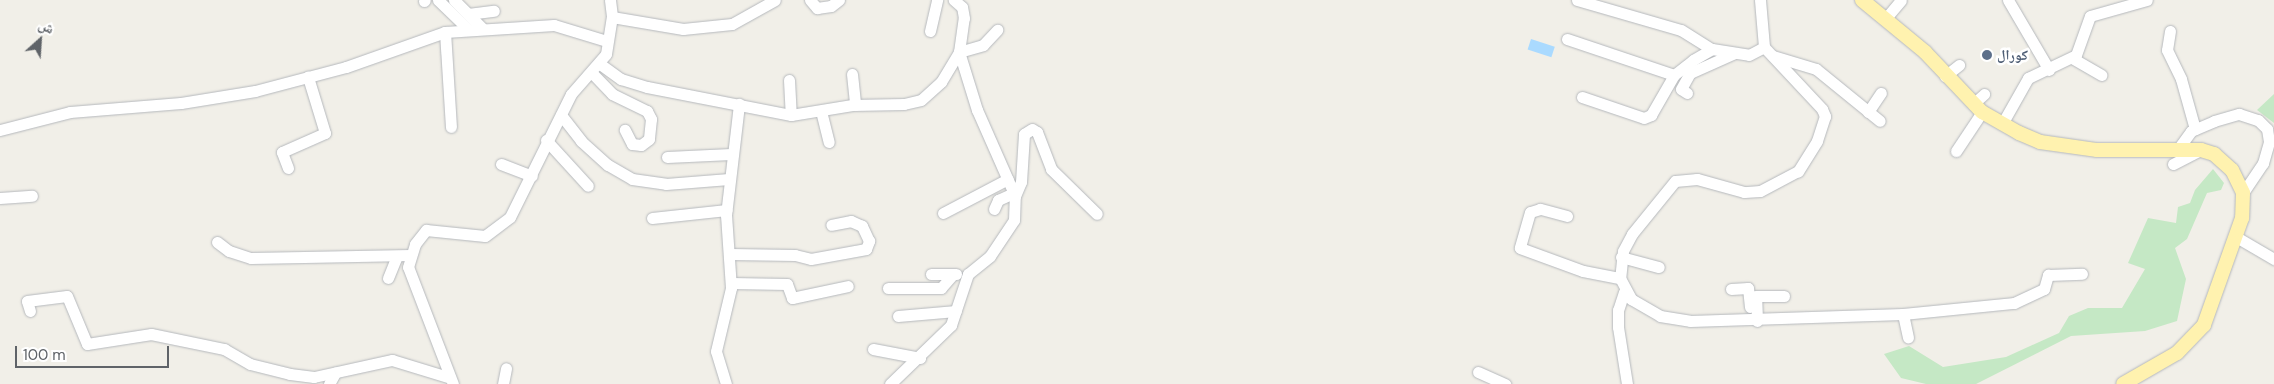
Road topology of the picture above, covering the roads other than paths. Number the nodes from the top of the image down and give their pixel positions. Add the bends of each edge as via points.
1 (438, 0) edge
2 (454, 0) edge
3 (610, 0) edge
4 (775, 0) edge
5 (810, 0) edge
6 (839, 0) edge
7 (937, 0) edge
8 (954, 0) edge
9 (1577, 0) edge
10 (1760, 0) edge
11 (1862, 0) edge
12 (1901, 0) edge
13 (2008, 0) edge
14 (2147, 0) edge
15 (494, 11) dead end
16 (468, 14) junction
17 (612, 16) junction
18 (1886, 18) junction
19 (482, 29) junction
20 (469, 30) junction
21 (998, 30) dead end
22 (930, 31) dead end
23 (2170, 31) dead end
24 (445, 32) junction
25 (1567, 39) dead end
26 (607, 41) junction
27 (1712, 49) junction
28 (1768, 51) junction
29 (958, 52) junction
30 (1735, 53) junction
31 (2072, 58) junction
32 (1959, 65) dead end
33 (596, 68) junction
34 (2049, 70) junction
35 (852, 74) dead end
36 (1674, 75) junction
37 (2101, 75) dead end
38 (1945, 76) junction
39 (308, 77) junction
40 (789, 80) dead end
41 (1687, 93) dead end
42 (1881, 93) dead end
43 (1984, 94) dead end
44 (1582, 97) dead end
45 (740, 104) junction
46 (855, 105) junction
47 (1978, 108) junction
48 (821, 111) junction
49 (1868, 112) junction
50 (561, 115) junction
51 (792, 115) junction
52 (1880, 121) dead end
53 (2002, 124) junction
54 (451, 127) dead end
55 (2195, 129) junction
56 (0, 130) edge
57 (624, 130) dead end
58 (546, 140) junction
59 (829, 142) dead end
60 (2178, 149) junction
61 (1956, 150) dead end
62 (2201, 150) junction
63 (731, 154) junction
64 (667, 157) dead end
65 (500, 164) dead end
66 (2172, 164) dead end
67 (288, 168) dead end
68 (532, 176) junction
69 (1008, 178) junction
70 (729, 179) junction
71 (588, 186) dead end
72 (2243, 193) junction
73 (1015, 194) junction
74 (32, 196) dead end
75 (0, 198) edge
76 (727, 210) junction
77 (994, 210) dead end
78 (942, 213) dead end
79 (1097, 214) dead end
80 (1566, 216) dead end
81 (652, 218) dead end
82 (831, 225) dead end
83 (2238, 238) junction
84 (217, 242) dead end
85 (730, 254) junction
86 (410, 255) junction
87 (1621, 257) junction
88 (396, 258) junction
89 (2274, 259) edge
90 (1659, 267) dead end
91 (931, 274) dead end
92 (953, 274) junction
93 (968, 274) junction
94 (2082, 274) dead end
95 (388, 278) dead end
96 (1620, 278) junction
97 (731, 283) junction
98 (848, 286) dead end
99 (888, 288) dead end
100 (1731, 289) dead end
101 (1624, 292) junction
102 (1784, 296) dead end
103 (30, 311) dead end
104 (956, 311) junction
105 (1903, 314) junction
106 (898, 316) dead end
107 (1754, 321) junction
108 (1908, 338) dead end
109 (873, 349) dead end
110 (920, 358) junction
111 (506, 368) dead end
112 (2144, 371) junction
113 (1478, 372) dead end
114 (334, 373) junction
115 (451, 380) edge
116 (329, 384) edge
117 (503, 384) edge
118 (726, 384) edge
119 (890, 384) edge
120 (1505, 384) edge
121 (1626, 384) edge
122 (2123, 384) edge
123 (2139, 384) edge

1 - 20 street
2 - 16 street
3 - 17 street
4 - 17 street via 752,16 708,27 683,29
5 - 6 street via 817,8 831,6
7 - 22 street
8 - 29 street via 962,7 964,18
9 - 27 street via 1681,30
10 - 28 street
11 - 18 main road
12 - 18 street
13 - 34 street
14 - 31 street via 2090,16 2084,42
15 - 16 street
16 - 19 street
17 - 26 street
18 - 38 main road via 1925,52
19 - 20 street
19 - 26 street via 554,25
20 - 24 street
21 - 29 street via 983,45
23 - 55 street via 2167,50 2181,79
24 - 39 street
24 - 54 street
25 - 36 street
26 - 33 street
27 - 30 street
27 - 36 street
28 - 30 street via 1749,55
28 - 49 street via 1816,69
28 - 87 street via 1815,100 1825,116 1817,141 1798,171 1760,191 1744,192 1696,179 1675,181 1632,234
29 - 46 street via 941,82 921,100 904,104
29 - 69 street via 977,110
30 - 41 street via 1690,73 1681,89
31 - 34 street
31 - 37 street
32 - 38 street
33 - 45 street via 638,85 710,104
33 - 50 street via 571,94
33 - 57 street via 612,94 647,111 651,119 649,139 641,145 632,144
34 - 53 street via 2028,78
35 - 46 street
36 - 44 street via 1651,115 1644,118
38 - 47 main road
39 - 56 street via 200,100 70,112
39 - 67 street via 325,133 282,152
40 - 51 street
42 - 49 street
43 - 47 street
45 - 51 street
45 - 63 street
46 - 48 street
47 - 53 main road
47 - 61 street
48 - 51 street
48 - 59 street
49 - 52 street
50 - 58 street
50 - 70 street via 588,147 632,179 666,184
53 - 60 main road via 2040,142 2097,150
55 - 60 street via 2185,136
55 - 72 street via 2239,114 2265,125 2269,134 2267,152
58 - 68 street
58 - 71 street
60 - 62 main road
62 - 66 street
62 - 72 main road via 2214,154 2232,170
63 - 64 street
63 - 70 street
65 - 68 street
68 - 86 street via 520,202 495,231 472,237 426,230
69 - 73 street
69 - 78 street
70 - 76 street
72 - 83 main road
73 - 77 street via 998,200
73 - 79 street via 1021,182 1024,134 1032,129 1037,132 1051,169
73 - 93 street via 1014,220 1005,238
74 - 75 street
76 - 81 street
76 - 85 street
80 - 96 street via 1540,209 1530,212 1520,248 1584,271
82 - 85 street via 851,222 862,226 869,241 866,249 811,260 795,255
83 - 89 street
83 - 112 main road via 2204,325 2178,353
84 - 88 street via 229,251 251,258
85 - 97 street
86 - 88 street
86 - 115 street via 408,267 415,291
87 - 90 street
87 - 96 street
88 - 95 street
91 - 92 street
92 - 93 street
92 - 99 street via 941,288
93 - 104 street
94 - 105 street via 2048,275 2044,289 2014,303 1927,308
96 - 101 street
97 - 98 street via 787,284 792,298
97 - 118 street via 716,351
100 - 107 street via 1748,288
101 - 107 street via 1660,316 1690,321
101 - 121 street via 1618,310 1618,328
102 - 107 street via 1756,296
103 - 114 street via 27,301 67,296 87,344 151,334 224,349 250,364 290,374 314,377
104 - 106 street
104 - 110 street via 951,325
105 - 107 street
105 - 108 street
109 - 110 street
110 - 119 street
111 - 117 street
112 - 122 main road
112 - 123 street
113 - 120 street
114 - 115 street via 392,360
114 - 116 street

